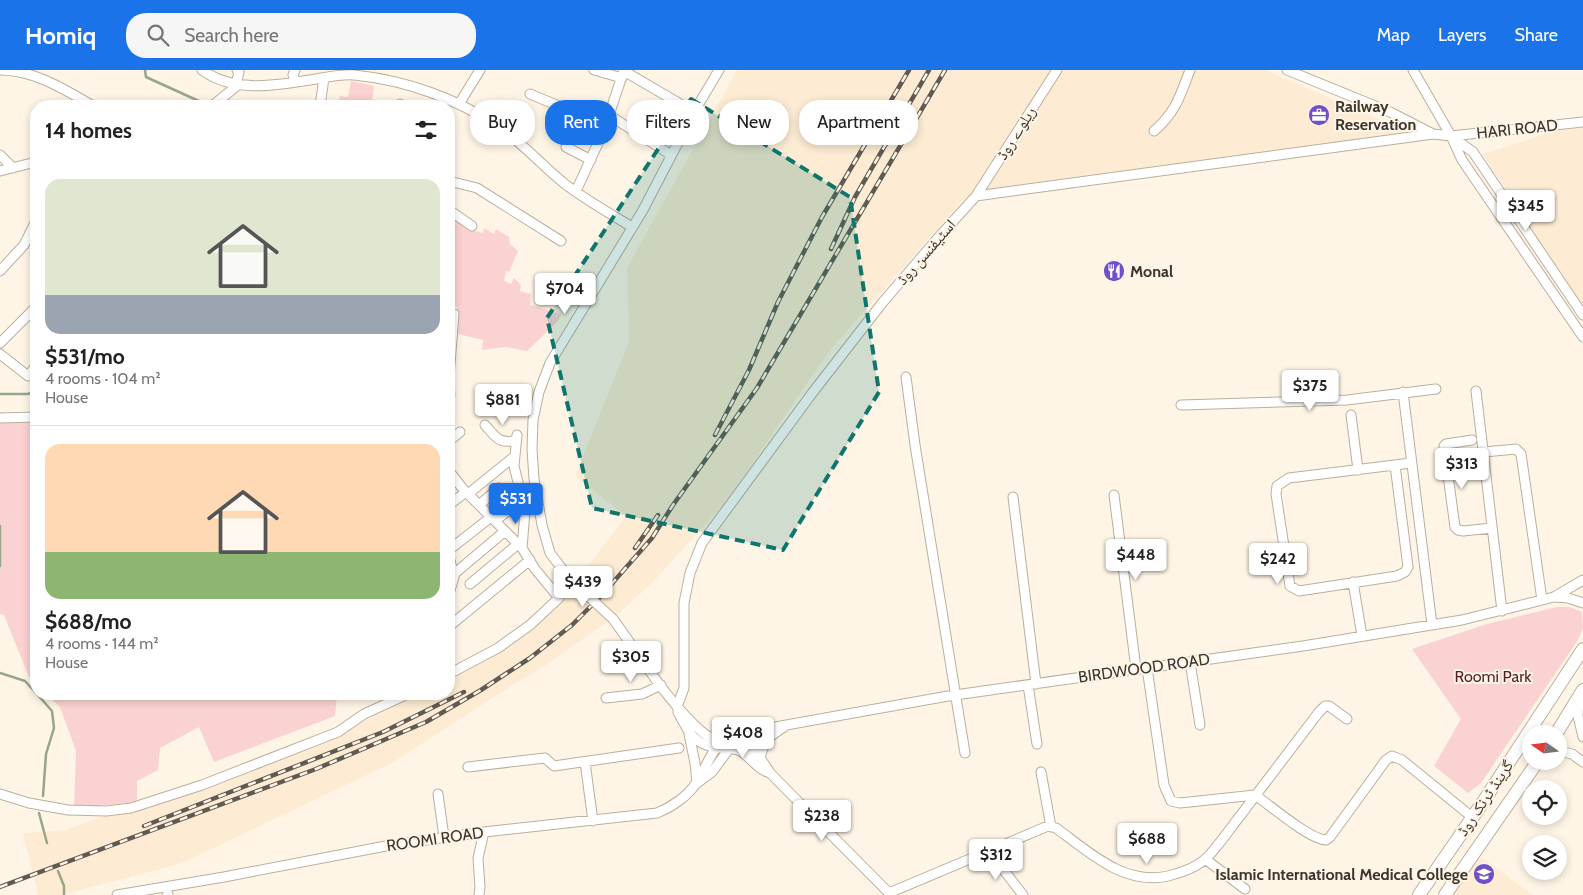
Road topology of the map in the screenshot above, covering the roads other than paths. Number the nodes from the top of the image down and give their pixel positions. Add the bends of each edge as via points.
1 (0, 70) edge
2 (202, 70) edge
3 (237, 70) edge
4 (295, 70) edge
5 (371, 70) edge
6 (480, 70) edge
7 (594, 70) edge
8 (719, 70) edge
9 (1057, 70) edge
10 (1190, 70) edge
11 (1287, 70) edge
12 (1413, 70) edge
13 (623, 73) edge
14 (324, 78) junction
15 (377, 78) junction
16 (295, 82) junction
17 (237, 85) junction
18 (530, 94) dead end
19 (82, 100) edge
20 (220, 100) edge
21 (321, 100) edge
22 (450, 100) edge
23 (614, 100) edge
24 (672, 100) edge
25 (701, 100) edge
26 (545, 101) edge
27 (455, 102) edge
28 (459, 104) junction
29 (1583, 122) edge
30 (617, 124) edge
31 (1154, 131) dead end
32 (1433, 134) junction
33 (1451, 136) junction
34 (597, 145) edge
35 (676, 145) edge
36 (566, 147) dead end
37 (0, 155) edge
38 (671, 155) junction
39 (591, 160) junction
40 (30, 164) edge
41 (13, 168) junction
42 (0, 171) edge
43 (455, 182) edge
44 (576, 191) junction
45 (976, 196) junction
46 (455, 214) edge
47 (472, 226) dead end
48 (632, 227) junction
49 (30, 233) edge
50 (561, 241) dead end
51 (0, 271) edge
52 (30, 312) edge
53 (1583, 315) edge
54 (1582, 333) edge
55 (0, 343) edge
56 (0, 354) edge
57 (30, 374) edge
58 (906, 376) dead end
59 (1436, 389) dead end
60 (1476, 391) dead end
61 (1402, 392) junction
62 (1181, 405) dead end
63 (1351, 415) dead end
64 (30, 416) edge
65 (0, 418) edge
66 (485, 425) dead end
67 (460, 432) dead end
68 (455, 436) edge
69 (1472, 440) dead end
70 (1484, 452) junction
71 (514, 456) junction
72 (1411, 463) junction
73 (1395, 465) junction
74 (1358, 470) junction
75 (455, 478) edge
76 (499, 488) dead end
77 (467, 493) junction
78 (1114, 495) dead end
79 (1013, 497) dead end
80 (522, 500) junction
81 (455, 501) edge
82 (479, 505) junction
83 (493, 519) junction
84 (1492, 528) junction
85 (505, 531) junction
86 (455, 546) edge
87 (520, 546) junction
88 (530, 560) junction
89 (455, 573) edge
90 (1583, 580) edge
91 (1353, 582) junction
92 (470, 584) dead end
93 (1554, 597) junction
94 (1568, 598) junction
95 (1542, 600) junction
96 (1583, 603) edge
97 (1583, 610) edge
98 (1502, 611) junction
99 (455, 622) edge
100 (1432, 625) junction
101 (1362, 636) junction
102 (1582, 650) edge
103 (1190, 662) junction
104 (1147, 668) junction
105 (1136, 669) junction
106 (455, 671) edge
107 (1032, 684) junction
108 (661, 685) junction
109 (1581, 693) edge
110 (956, 695) junction
111 (606, 698) dead end
112 (395, 700) edge
113 (677, 707) junction
114 (1347, 719) dead end
115 (788, 724) junction
116 (1200, 725) dead end
117 (1561, 725) edge
118 (688, 733) junction
119 (738, 733) junction
120 (1583, 737) edge
121 (719, 744) junction
122 (1036, 744) dead end
123 (732, 746) junction
124 (679, 748) dead end
125 (965, 753) dead end
126 (1568, 753) edge
127 (760, 759) junction
128 (585, 762) junction
129 (1583, 762) edge
130 (468, 767) dead end
131 (1532, 770) edge
132 (1041, 772) dead end
133 (770, 773) junction
134 (697, 783) junction
135 (0, 794) edge
136 (438, 794) dead end
137 (1255, 795) junction
138 (1472, 817) junction
139 (593, 821) junction
140 (1051, 827) junction
141 (484, 832) junction
142 (444, 838) junction
143 (990, 851) junction
144 (1205, 859) junction
145 (1245, 889) dead end
146 (167, 893) edge
147 (890, 894) edge
148 (117, 895) edge
149 (479, 895) edge
150 (1023, 895) edge
151 (1419, 895) edge
152 (1445, 895) edge

1 - 19 street via 32,74
2 - 17 street
3 - 17 street
4 - 16 street
5 - 15 street
6 - 28 street
7 - 13 street
8 - 25 street
9 - 45 street, ریلوے روڈ
10 - 31 street via 1175,107 1167,120
11 - 32 street via 1390,112
12 - 33 street
13 - 23 street
13 - 24 street
14 - 15 street via 351,75
14 - 16 street
14 - 21 street
15 - 22 street via 427,90
16 - 17 street
17 - 20 street
18 - 26 street
27 - 28 street
28 - 44 street via 499,127
29 - 33 street, HARI ROAD
30 - 38 street
32 - 33 street, HARI ROAD
32 - 45 street
33 - 53 street via 1473,152
33 - 54 street via 1462,160
34 - 39 street
35 - 38 street
36 - 39 street
37 - 41 street
38 - 48 street
39 - 44 street
40 - 41 street
41 - 42 street
43 - 50 street via 477,188
44 - 48 street
45 - 113 street, اسٹیفنسن روڈ via 883,302 702,543 690,573 684,602 684,688
46 - 47 street
48 - 108 street, bridge via 550,363 533,420 532,449 534,479 550,554 570,579 613,619
49 - 51 street via 24,245
52 - 55 street
56 - 57 street via 28,376
58 - 110 street
59 - 61 street
60 - 70 street
61 - 62 street via 1347,400
61 - 72 street
63 - 74 street
64 - 65 street
66 - 71 street via 499,440 504,442 516,438
67 - 68 street
69 - 84 street via 1444,446 1456,528 1462,531
70 - 84 street
70 - 95 street via 1516,449 1522,454
71 - 77 street
71 - 80 street
72 - 73 street
72 - 100 street
73 - 74 street
73 - 91 street via 1408,567 1396,576
74 - 91 street via 1289,478 1277,486 1276,494 1290,586 1298,591
75 - 77 street
76 - 82 street
77 - 81 street
77 - 82 street
78 - 105 street
79 - 107 street
80 - 83 street
80 - 87 street via 525,512
82 - 83 street
83 - 85 street
83 - 86 street
84 - 98 street
85 - 87 street
85 - 89 street
87 - 88 street
87 - 92 street
88 - 99 street
88 - 106 street via 559,598 498,648
90 - 93 street
91 - 101 street
93 - 94 street, BIRDWOOD ROAD
93 - 95 street, BIRDWOOD ROAD
94 - 96 street, BIRDWOOD ROAD
94 - 97 street
95 - 98 street, BIRDWOOD ROAD
98 - 100 street, BIRDWOOD ROAD
100 - 101 street, BIRDWOOD ROAD
101 - 103 street, BIRDWOOD ROAD
102 - 138 highway, گرینڈ ٹرنک روڈ
103 - 104 street, BIRDWOOD ROAD
103 - 116 street
104 - 105 street, BIRDWOOD ROAD
104 - 137 street via 1164,785 1172,801 1180,803
105 - 107 street, BIRDWOOD ROAD
107 - 110 street, BIRDWOOD ROAD
107 - 122 street
108 - 111 street via 642,694
108 - 113 street
109 - 117 highway
109 - 120 street via 1578,716
110 - 115 street, BIRDWOOD ROAD
110 - 125 street
112 - 135 street via 364,714 338,732 202,785 131,808 68,810
113 - 118 street
113 - 121 street via 701,732
114 - 137 street via 1326,706
115 - 119 street, BIRDWOOD ROAD
115 - 127 street via 763,744
118 - 121 street via 697,740
118 - 134 street
119 - 121 street, BIRDWOOD ROAD
119 - 123 street
121 - 123 street
121 - 134 street, ROOMI ROAD
123 - 127 street via 747,746
123 - 133 street
123 - 134 street via 712,772
124 - 128 street
126 - 129 street
127 - 133 street
128 - 130 street via 554,766 545,758
128 - 139 street
131 - 152 highway, گرینڈ ٹرنک روڈ
132 - 140 street
133 - 147 street
134 - 139 street, ROOMI ROAD via 680,801 657,813
136 - 142 street
137 - 138 street via 1299,827 1326,840 1386,760 1396,756
137 - 144 street
138 - 151 highway, گرینڈ ٹرنک روڈ
139 - 141 street, ROOMI ROAD
140 - 143 street
140 - 144 street via 1110,867 1132,876 1158,878 1181,873
141 - 142 street, ROOMI ROAD
141 - 149 street via 478,858
142 - 146 street, ROOMI ROAD via 391,844
143 - 147 street
143 - 150 street
144 - 145 street
146 - 148 street, ROOMI ROAD

